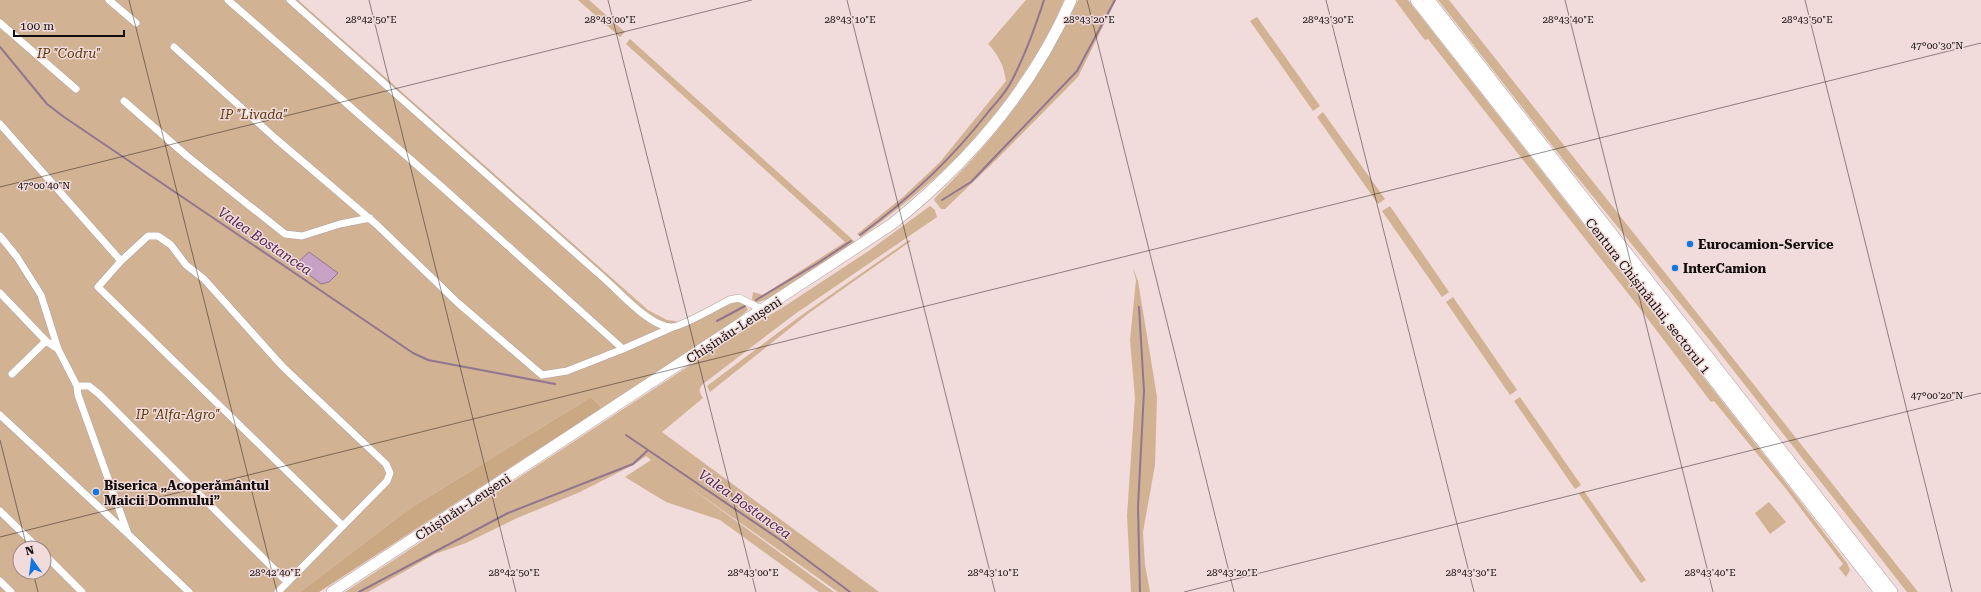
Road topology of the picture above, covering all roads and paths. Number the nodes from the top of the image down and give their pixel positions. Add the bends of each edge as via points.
1 (109, 0) edge
2 (228, 0) edge
3 (290, 0) edge
4 (1071, 0) edge
5 (1416, 0) edge
6 (1429, 0) edge
7 (0, 23) edge
8 (136, 23) dead end
9 (174, 47) dead end
10 (76, 89) dead end
11 (124, 101) dead end
12 (0, 124) edge
13 (370, 218) junction
14 (0, 236) edge
15 (121, 262) junction
16 (0, 293) edge
17 (763, 310) junction
18 (674, 327) junction
19 (46, 341) junction
20 (58, 349) junction
21 (623, 349) junction
22 (12, 374) dead end
23 (77, 386) junction
24 (0, 415) edge
25 (0, 511) edge
26 (342, 525) junction
27 (128, 534) junction
28 (30, 540) edge
29 (52, 562) edge
30 (0, 581) edge
31 (287, 582) junction
32 (11, 592) edge
33 (82, 592) edge
34 (189, 592) edge
35 (278, 592) edge
36 (332, 592) edge
37 (1880, 592) edge
38 (1892, 592) edge

1 - 8 street
2 - 21 street
3 - 18 street via 653,321
4 - 17 highway, Chișinău-Leușeni via 1049,45 1017,96 949,175 892,224
5 - 37 highway, Centura Chișinăului, sectorul 1
6 - 38 highway, Centura Chișinăului, sectorul 1
7 - 10 street
9 - 13 street via 275,138
11 - 13 street via 187,156 285,234 302,236
12 - 15 street
13 - 21 street via 458,303 542,375 568,370
14 - 20 street via 41,295
15 - 26 street via 98,287
15 - 26 street via 148,236 158,236 171,245 186,265 204,279 283,367 386,464 390,473 388,481
16 - 19 street
17 - 18 street via 739,298
17 - 36 highway, Chișinău-Leușeni
18 - 21 street
19 - 20 street
19 - 22 street
20 - 23 street
23 - 27 street
23 - 31 street via 88,386 100,394
24 - 27 street
25 - 28 street
26 - 31 street
27 - 34 street
29 - 33 street
30 - 32 street
31 - 35 street

